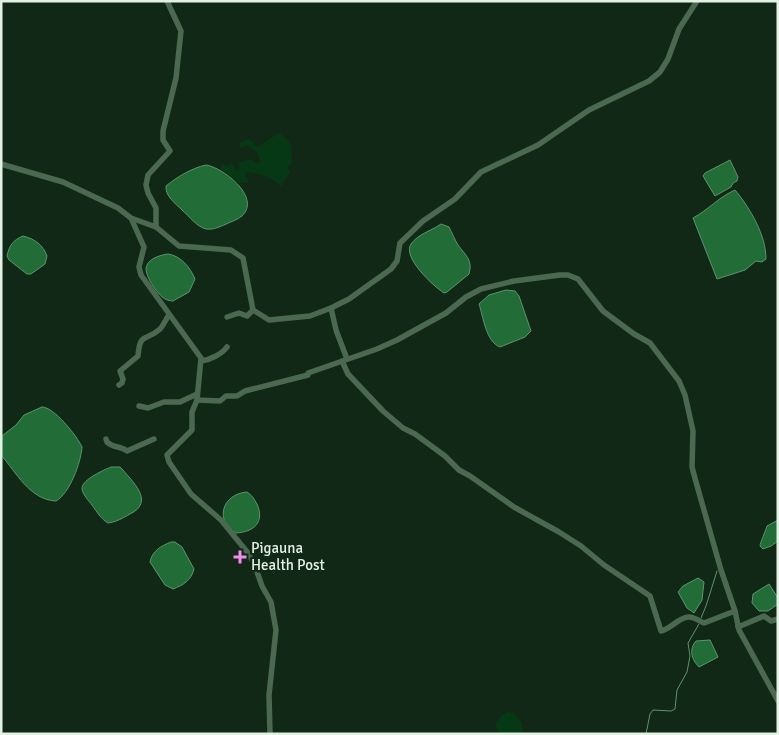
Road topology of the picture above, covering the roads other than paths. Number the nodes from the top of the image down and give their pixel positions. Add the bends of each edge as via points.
1 (167, 1) edge
2 (698, 1) edge
3 (1, 164) edge
4 (131, 218) junction
5 (156, 227) junction
6 (331, 308) junction
7 (253, 310) junction
8 (169, 315) junction
9 (227, 317) dead end
10 (227, 347) dead end
11 (345, 360) junction
12 (201, 361) junction
13 (119, 385) dead end
14 (197, 397) junction
15 (139, 406) dead end
16 (106, 439) dead end
17 (154, 439) dead end
18 (735, 611) junction
19 (778, 619) edge
20 (738, 627) junction
21 (778, 701) edge
22 (270, 734) edge

1 - 5 street via 181,31 176,78 163,131 163,140 170,151 148,175 146,185 156,208
2 - 6 street via 679,29 660,72 649,81 590,110 538,145 481,172 455,199 422,221 400,243 397,261 391,269
3 - 4 street via 63,182 118,208
4 - 5 street
4 - 8 street via 144,247 139,267 141,275
5 - 7 street via 179,246 231,250 243,258
6 - 7 street via 310,316 274,321
6 - 11 street
7 - 9 street via 247,316 239,313
8 - 12 street
8 - 13 street via 161,328 139,343 138,356 120,371 123,379
10 - 12 street
11 - 14 street via 237,396 226,396 220,401
11 - 18 street via 348,374 403,428 459,470 581,546 650,596 661,631 685,618 704,623
11 - 18 street via 396,340 446,313 481,289 560,275 578,279 603,311 650,343 679,380 693,431 692,467
12 - 14 street
14 - 15 street via 148,408
14 - 22 street via 192,412 192,430 167,455 191,494 221,520 248,553 271,602 276,630 269,695
16 - 17 street via 111,446 127,451
18 - 20 street
19 - 20 street via 771,621 764,616
20 - 21 street

